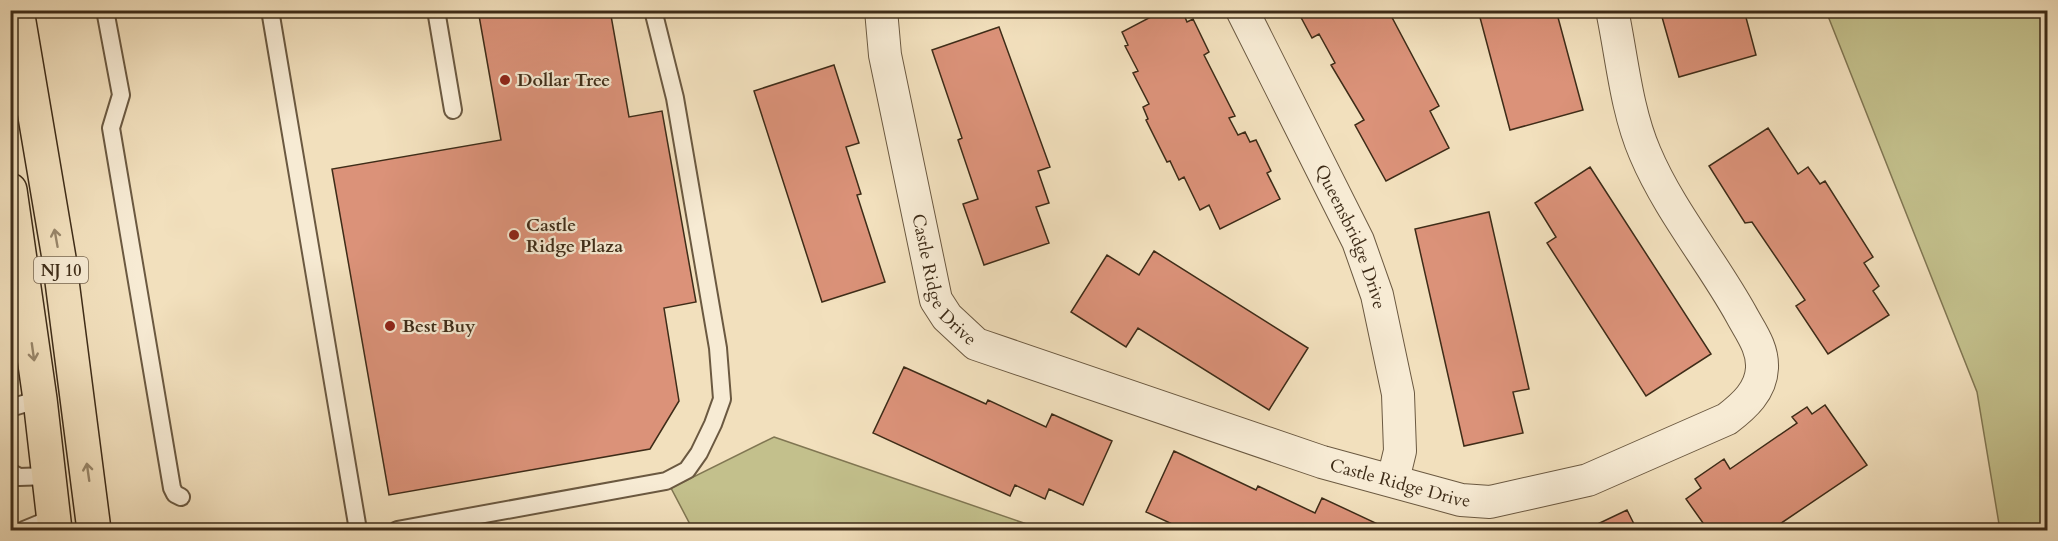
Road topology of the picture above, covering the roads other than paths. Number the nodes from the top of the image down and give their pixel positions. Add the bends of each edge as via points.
1 (17, 10) edge
2 (105, 10) edge
3 (270, 10) edge
4 (436, 10) edge
5 (653, 10) edge
6 (881, 10) edge
7 (1242, 10) edge
8 (1612, 10) edge
9 (453, 110) dead end
10 (12, 209) edge
11 (18, 305) edge
12 (25, 403) edge
13 (10, 472) edge
14 (49, 476) junction
15 (1393, 480) junction
16 (181, 497) dead end
17 (54, 524) edge
18 (100, 527) edge
19 (24, 531) edge
20 (358, 531) edge
21 (397, 531) edge

18 -> 1 main road, NJ 10
2 - 16 lane via 121,95 111,128 172,488
3 - 20 lane
4 - 9 lane
5 - 21 lane via 675,98 718,348 722,399 713,424 687,470 666,481
6 - 15 street, Castle Ridge Drive via 885,56 936,300 946,317 976,344 1322,462
7 - 15 street, Queensbridge Drive via 1358,241 1377,295 1398,394 1400,451
8 - 15 street, Castle Ridge Drive via 1645,153 1760,349 1762,369 1756,388 1746,404 1727,419 1588,480 1490,502 1461,500
10 - 11 main road, NJ 10
11 -> 12 main road, NJ 10
12 - 14 main road, NJ 10
13 - 14 lane via 19,477
14 - 17 main road, NJ 10
17 - 19 lane

